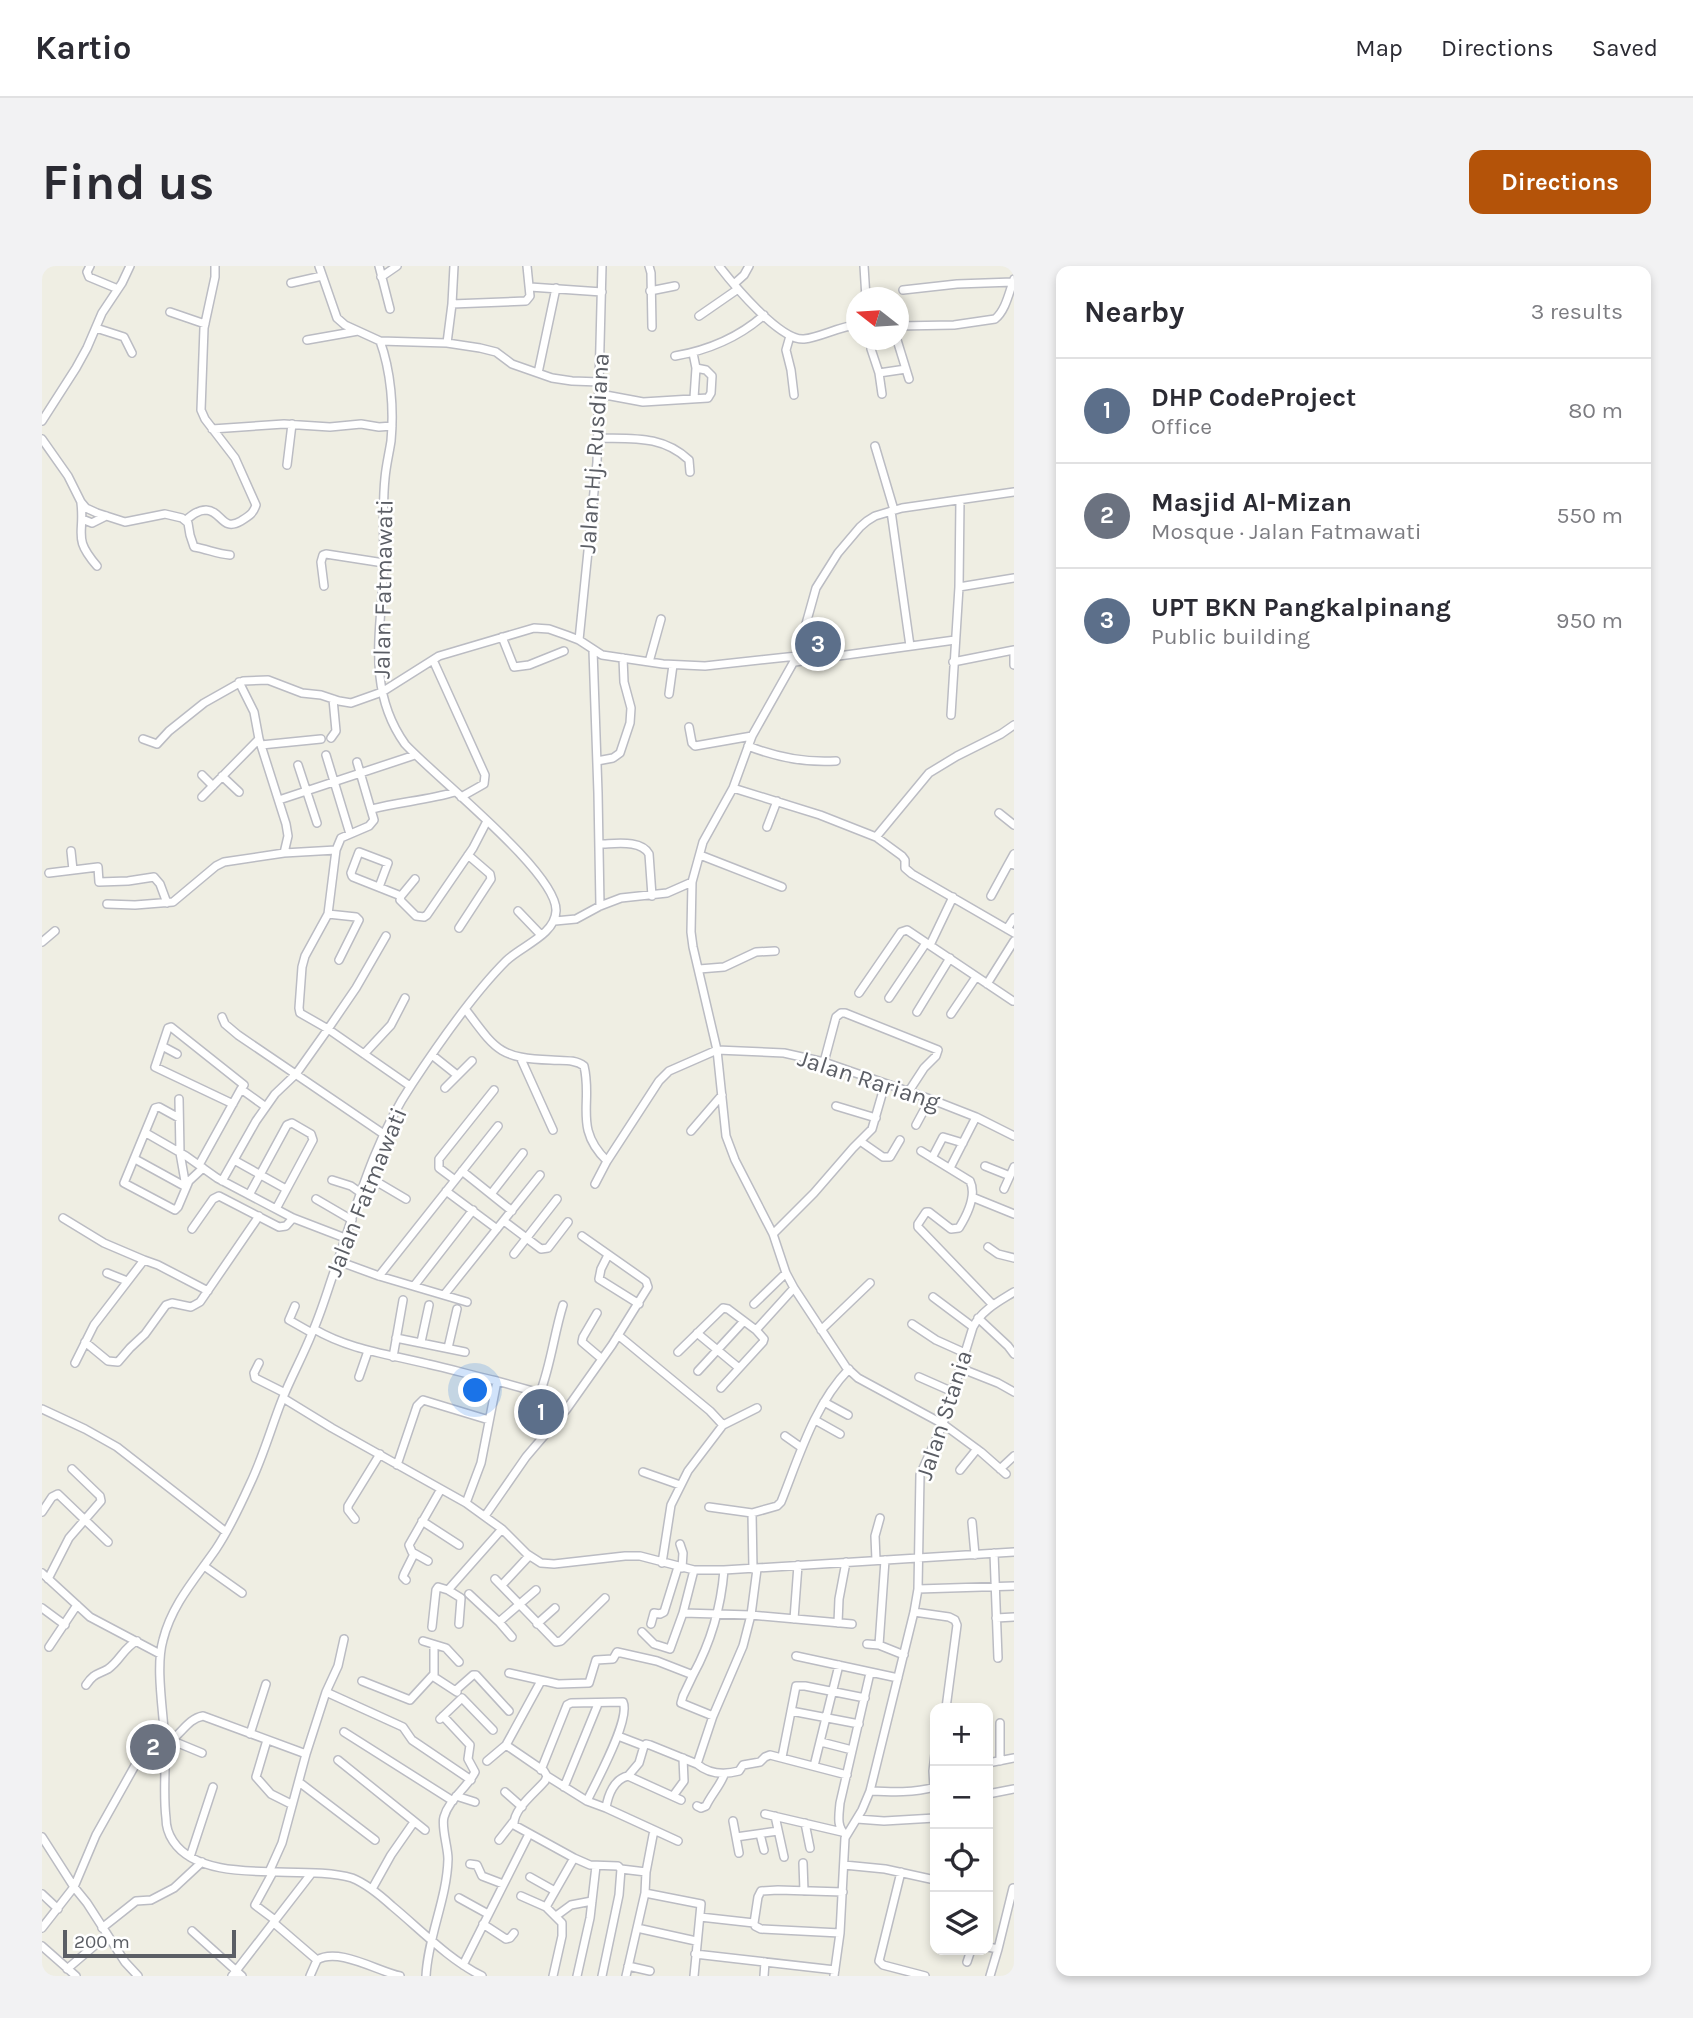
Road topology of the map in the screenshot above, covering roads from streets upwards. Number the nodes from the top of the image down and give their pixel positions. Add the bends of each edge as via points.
1 (90, 266) edge
2 (130, 266) edge
3 (215, 266) edge
4 (319, 266) edge
5 (379, 266) edge
6 (397, 266) edge
7 (454, 266) edge
8 (527, 266) edge
9 (602, 266) edge
10 (649, 266) edge
11 (719, 266) edge
12 (749, 266) edge
13 (864, 266) edge
14 (322, 276) junction
15 (381, 277) junction
16 (1013, 281) edge
17 (291, 283) dead end
18 (676, 286) dead end
19 (530, 287) junction
20 (736, 287) junction
21 (865, 287) edge
22 (556, 288) junction
23 (118, 289) junction
24 (909, 289) edge
25 (650, 290) junction
26 (602, 292) junction
27 (452, 304) junction
28 (390, 309) dead end
29 (170, 312) dead end
30 (764, 315) junction
31 (699, 316) dead end
32 (205, 324) junction
33 (909, 326) edge
34 (652, 327) dead end
35 (846, 327) edge
36 (96, 328) junction
37 (358, 331) junction
38 (790, 336) junction
39 (307, 340) dead end
40 (380, 341) junction
41 (447, 343) junction
42 (871, 350) edge
43 (900, 350) edge
44 (132, 353) dead end
45 (693, 353) junction
46 (676, 356) dead end
47 (696, 368) junction
48 (906, 369) junction
49 (538, 373) junction
50 (878, 373) junction
51 (909, 379) dead end
52 (600, 382) junction
53 (600, 394) junction
54 (882, 394) dead end
55 (794, 395) dead end
56 (694, 398) junction
57 (42, 421) edge
58 (292, 424) junction
59 (392, 426) junction
60 (212, 429) junction
61 (42, 439) edge
62 (598, 439) junction
63 (875, 446) dead end
64 (287, 465) dead end
65 (690, 472) dead end
66 (1014, 492) edge
67 (960, 500) junction
68 (81, 502) junction
69 (893, 510) junction
70 (106, 516) junction
71 (82, 519) junction
72 (186, 520) junction
73 (230, 555) dead end
74 (384, 564) junction
75 (97, 566) dead end
76 (1014, 578) edge
77 (324, 586) dead end
78 (959, 587) junction
79 (661, 619) dead end
80 (502, 637) junction
81 (579, 640) junction
82 (955, 640) junction
83 (910, 646) junction
84 (593, 650) junction
85 (1014, 650) edge
86 (565, 651) dead end
87 (623, 658) junction
88 (796, 659) junction
89 (433, 660) junction
90 (649, 662) junction
91 (953, 663) junction
92 (673, 665) junction
93 (1014, 665) edge
94 (239, 682) junction
95 (382, 692) junction
96 (669, 694) dead end
97 (333, 699) junction
98 (951, 715) dead end
99 (1014, 725) edge
100 (689, 727) dead end
101 (752, 736) junction
102 (331, 737) dead end
103 (143, 739) dead end
104 (321, 739) dead end
105 (260, 742) junction
106 (748, 746) junction
107 (326, 755) dead end
108 (415, 755) junction
109 (597, 761) junction
110 (836, 761) dead end
111 (357, 762) dead end
112 (298, 765) dead end
113 (360, 773) junction
114 (202, 775) dead end
115 (222, 776) junction
116 (335, 781) junction
117 (213, 786) junction
118 (733, 788) junction
119 (307, 790) junction
120 (239, 792) dead end
121 (458, 795) junction
122 (202, 797) dead end
123 (279, 800) junction
124 (777, 801) junction
125 (372, 809) junction
126 (999, 813) dead end
127 (487, 821) junction
128 (317, 823) dead end
129 (1014, 825) edge
130 (767, 827) dead end
131 (350, 834) junction
132 (876, 837) junction
133 (599, 844) junction
134 (336, 850) junction
135 (71, 851) dead end
136 (284, 853) junction
137 (1014, 854) edge
138 (468, 855) junction
139 (700, 855) junction
140 (1012, 864) edge
141 (73, 870) junction
142 (49, 873) dead end
143 (415, 879) dead end
144 (692, 882) junction
145 (379, 887) junction
146 (782, 887) dead end
147 (401, 896) junction
148 (652, 896) junction
149 (991, 896) dead end
150 (953, 898) junction
151 (167, 903) junction
152 (107, 904) dead end
153 (600, 906) junction
154 (518, 911) dead end
155 (328, 914) junction
156 (1014, 918) edge
157 (555, 921) junction
158 (459, 928) dead end
159 (55, 931) dead end
160 (1011, 931) edge
161 (541, 935) junction
162 (386, 936) dead end
163 (1014, 941) edge
164 (42, 942) edge
165 (928, 944) junction
166 (775, 951) dead end
167 (950, 958) junction
168 (339, 960) dead end
169 (699, 968) junction
170 (976, 977) junction
171 (987, 984) junction
172 (859, 993) dead end
173 (405, 998) dead end
174 (889, 998) dead end
175 (1014, 1003) edge
176 (466, 1010) junction
177 (917, 1012) dead end
178 (951, 1014) dead end
179 (222, 1017) dead end
180 (328, 1029) junction
181 (162, 1046) junction
182 (717, 1050) junction
183 (177, 1054) dead end
184 (364, 1055) junction
185 (432, 1055) junction
186 (521, 1059) junction
187 (472, 1061) dead end
188 (824, 1062) junction
189 (296, 1073) junction
190 (457, 1075) junction
191 (885, 1084) junction
192 (410, 1086) junction
193 (445, 1088) dead end
194 (241, 1089) junction
195 (494, 1090) dead end
196 (909, 1091) junction
197 (722, 1094) junction
198 (179, 1099) dead end
199 (930, 1099) junction
200 (233, 1104) junction
201 (836, 1106) dead end
202 (266, 1107) junction
203 (976, 1117) junction
204 (179, 1118) junction
205 (876, 1118) junction
206 (916, 1125) dead end
207 (498, 1126) dead end
208 (553, 1130) dead end
209 (691, 1131) dead end
210 (146, 1133) junction
211 (385, 1136) junction
212 (1014, 1136) edge
213 (901, 1140) dead end
214 (860, 1141) junction
215 (963, 1143) junction
216 (921, 1151) dead end
217 (180, 1153) junction
218 (523, 1153) dead end
219 (932, 1158) junction
220 (135, 1159) junction
221 (234, 1160) junction
222 (607, 1161) junction
223 (201, 1166) junction
224 (985, 1166) dead end
225 (1014, 1167) edge
226 (950, 1168) junction
227 (462, 1171) junction
228 (261, 1175) junction
229 (540, 1175) dead end
230 (367, 1176) junction
231 (1010, 1176) junction
232 (332, 1180) dead end
233 (455, 1180) junction
234 (222, 1181) junction
235 (595, 1184) dead end
236 (186, 1186) junction
237 (286, 1189) junction
238 (1004, 1189) dead end
239 (446, 1191) junction
240 (361, 1193) junction
241 (491, 1194) junction
242 (249, 1195) junction
243 (972, 1197) junction
244 (316, 1199) dead end
245 (406, 1199) dead end
246 (557, 1199) dead end
247 (276, 1209) junction
248 (473, 1210) junction
249 (512, 1211) junction
250 (1014, 1214) edge
251 (260, 1216) junction
252 (63, 1218) dead end
253 (293, 1218) junction
254 (352, 1220) junction
255 (503, 1221) junction
256 (568, 1222) dead end
257 (192, 1229) dead end
258 (497, 1229) junction
259 (773, 1234) junction
260 (582, 1236) dead end
261 (345, 1238) junction
262 (526, 1238) junction
263 (989, 1247) dead end
264 (514, 1254) dead end
265 (608, 1255) junction
266 (1014, 1258) edge
267 (144, 1260) junction
268 (338, 1261) junction
269 (107, 1273) dead end
270 (786, 1273) junction
271 (379, 1276) junction
272 (127, 1282) junction
273 (870, 1283) dead end
274 (414, 1286) junction
275 (794, 1288) junction
276 (208, 1291) junction
277 (1014, 1292) edge
278 (444, 1295) junction
279 (933, 1297) dead end
280 (403, 1300) dead end
281 (467, 1302) dead end
282 (563, 1304) dead end
283 (639, 1304) junction
284 (754, 1304) dead end
285 (429, 1305) dead end
286 (993, 1305) junction
287 (295, 1306) dead end
288 (457, 1308) dead end
289 (597, 1313) dead end
290 (978, 1318) junction
291 (744, 1321) junction
292 (912, 1324) dead end
293 (973, 1327) junction
294 (756, 1330) junction
295 (821, 1330) junction
296 (313, 1331) junction
297 (697, 1333) junction
298 (618, 1335) junction
299 (396, 1338) junction
300 (85, 1342) junction
301 (421, 1342) junction
302 (448, 1348) junction
303 (717, 1350) junction
304 (368, 1351) junction
305 (465, 1352) dead end
306 (678, 1352) dead end
307 (965, 1353) junction
308 (1014, 1354) edge
309 (393, 1357) junction
310 (602, 1359) junction
311 (75, 1363) dead end
312 (258, 1363) dead end
313 (739, 1368) junction
314 (960, 1368) junction
315 (849, 1369) junction
316 (698, 1371) dead end
317 (359, 1377) dead end
318 (919, 1377) dead end
319 (497, 1381) junction
320 (721, 1388) dead end
321 (953, 1392) junction
322 (1014, 1392) edge
323 (540, 1393) junction
324 (284, 1396) junction
325 (824, 1402) junction
326 (757, 1408) dead end
327 (42, 1409) edge
328 (566, 1410) junction
329 (848, 1415) dead end
330 (489, 1420) junction
331 (816, 1420) junction
332 (943, 1424) junction
333 (723, 1426) junction
334 (840, 1434) dead end
335 (785, 1436) dead end
336 (802, 1448) junction
337 (977, 1450) junction
338 (380, 1454) junction
339 (1014, 1456) edge
340 (397, 1465) junction
341 (72, 1469) dead end
342 (960, 1469) dead end
343 (643, 1472) dead end
344 (680, 1485) junction
345 (441, 1489) junction
346 (466, 1503) junction
347 (709, 1507) dead end
348 (42, 1511) edge
349 (752, 1513) junction
350 (485, 1516) junction
351 (355, 1518) dead end
352 (880, 1518) dead end
353 (84, 1520) junction
354 (422, 1521) junction
355 (972, 1522) dead end
356 (502, 1529) junction
357 (226, 1532) junction
358 (108, 1542) dead end
359 (680, 1544) dead end
360 (459, 1545) dead end
361 (1014, 1552) edge
362 (994, 1553) junction
363 (414, 1554) junction
364 (975, 1555) junction
365 (529, 1556) junction
366 (919, 1558) junction
367 (876, 1560) junction
368 (885, 1560) junction
369 (428, 1561) dead end
370 (846, 1562) junction
371 (662, 1563) junction
372 (798, 1565) junction
373 (204, 1566) junction
374 (680, 1568) junction
375 (755, 1569) junction
376 (694, 1570) junction
377 (724, 1570) junction
378 (45, 1576) edge
379 (495, 1579) dead end
380 (406, 1580) dead end
381 (502, 1585) junction
382 (1014, 1586) edge
383 (994, 1587) junction
384 (918, 1588) junction
385 (448, 1590) junction
386 (536, 1590) dead end
387 (242, 1593) dead end
388 (469, 1594) dead end
389 (605, 1598) dead end
390 (519, 1604) junction
391 (76, 1605) junction
392 (42, 1608) edge
393 (555, 1608) dead end
394 (646, 1610) dead end
395 (914, 1612) junction
396 (654, 1613) junction
397 (683, 1613) junction
398 (718, 1613) junction
399 (751, 1615) junction
400 (1014, 1617) edge
401 (996, 1618) junction
402 (794, 1619) junction
403 (499, 1622) junction
404 (838, 1623) junction
405 (537, 1624) junction
406 (651, 1624) dead end
407 (852, 1624) dead end
408 (65, 1625) junction
409 (459, 1625) dead end
410 (432, 1627) dead end
411 (642, 1632) dead end
412 (512, 1637) dead end
413 (344, 1639) dead end
414 (137, 1641) junction
415 (423, 1642) dead end
416 (867, 1644) dead end
417 (434, 1645) junction
418 (878, 1645) junction
419 (49, 1647) dead end
420 (160, 1654) junction
421 (904, 1655) junction
422 (796, 1656) dead end
423 (998, 1658) dead end
424 (459, 1662) dead end
425 (839, 1665) junction
426 (509, 1673) dead end
427 (870, 1673) junction
428 (433, 1675) junction
429 (693, 1675) junction
430 (898, 1678) junction
431 (362, 1681) dead end
432 (541, 1681) junction
433 (266, 1684) dead end
434 (86, 1685) dead end
435 (456, 1690) junction
436 (834, 1691) junction
437 (326, 1692) junction
438 (462, 1698) junction
439 (865, 1698) junction
440 (947, 1703) edge
441 (598, 1704) junction
442 (509, 1711) dead end
443 (791, 1711) junction
444 (713, 1716) junction
445 (828, 1717) junction
446 (1000, 1723) dead end
447 (859, 1724) junction
448 (493, 1730) dead end
449 (344, 1732) dead end
450 (250, 1734) junction
451 (164, 1735) junction
452 (618, 1736) junction
453 (267, 1740) junction
454 (169, 1742) junction
455 (821, 1742) junction
456 (506, 1745) junction
457 (643, 1746) junction
458 (852, 1750) junction
459 (202, 1753) dead end
460 (306, 1754) junction
461 (782, 1757) junction
462 (683, 1758) junction
463 (1014, 1758) edge
464 (338, 1760) dead end
465 (1000, 1760) junction
466 (487, 1761) dead end
467 (993, 1762) edge
468 (697, 1764) junction
469 (814, 1766) junction
470 (544, 1773) junction
471 (724, 1774) junction
472 (847, 1775) junction
473 (628, 1776) junction
474 (471, 1780) junction
475 (299, 1782) junction
476 (214, 1787) dead end
477 (564, 1787) junction
478 (930, 1789) edge
479 (1014, 1789) edge
480 (870, 1791) junction
481 (505, 1793) dead end
482 (993, 1793) edge
483 (455, 1799) junction
484 (587, 1801) junction
485 (475, 1802) dead end
486 (291, 1804) junction
487 (697, 1806) dead end
488 (522, 1807) junction
489 (606, 1808) junction
490 (765, 1814) dead end
491 (775, 1816) junction
492 (857, 1818) junction
493 (930, 1818) edge
494 (733, 1821) dead end
495 (414, 1822) junction
496 (513, 1822) junction
497 (805, 1823) junction
498 (425, 1830) dead end
499 (653, 1830) junction
500 (778, 1831) junction
501 (844, 1833) junction
502 (529, 1834) junction
503 (760, 1834) junction
504 (736, 1837) junction
505 (43, 1840) edge
506 (375, 1840) dead end
507 (499, 1840) dead end
508 (678, 1841) dead end
509 (810, 1849) dead end
510 (764, 1850) dead end
511 (739, 1853) dead end
512 (190, 1857) junction
513 (784, 1857) dead end
514 (574, 1858) junction
515 (202, 1862) junction
516 (803, 1863) dead end
517 (470, 1864) dead end
518 (844, 1865) junction
519 (596, 1866) junction
520 (621, 1869) junction
521 (271, 1872) junction
522 (646, 1872) junction
523 (901, 1872) junction
524 (311, 1874) junction
525 (530, 1877) dead end
526 (930, 1879) edge
527 (503, 1884) junction
528 (74, 1887) junction
529 (1013, 1888) edge
530 (372, 1889) junction
531 (555, 1891) junction
532 (804, 1891) junction
533 (843, 1892) junction
534 (645, 1893) junction
535 (42, 1894) edge
536 (521, 1896) dead end
537 (459, 1898) dead end
538 (593, 1901) junction
539 (546, 1907) junction
540 (58, 1909) junction
541 (488, 1914) junction
542 (556, 1916) junction
543 (700, 1916) junction
544 (274, 1922) junction
545 (754, 1923) junction
546 (483, 1924) junction
547 (42, 1928) edge
548 (637, 1928) junction
549 (105, 1931) junction
550 (192, 1931) dead end
551 (514, 1933) dead end
552 (840, 1933) junction
553 (431, 1939) junction
554 (696, 1941) junction
555 (42, 1946) edge
556 (993, 1948) edge
557 (998, 1949) junction
558 (695, 1954) junction
559 (969, 1955) edge
560 (317, 1960) junction
561 (765, 1962) junction
562 (967, 1962) dead end
563 (463, 1965) junction
564 (628, 1966) junction
565 (67, 1969) junction
566 (650, 1971) dead end
567 (834, 1973) edge
568 (237, 1974) edge
569 (76, 1976) edge
570 (138, 1976) edge
571 (310, 1976) edge
572 (400, 1976) edge
573 (426, 1976) edge
574 (482, 1976) edge
575 (553, 1976) edge
576 (577, 1976) edge
577 (602, 1976) edge
578 (626, 1976) edge
579 (694, 1976) edge
580 (764, 1976) edge
581 (925, 1976) edge
582 (990, 1976) edge

1 - 23 street via 89,277
2 - 23 street
3 - 32 street
4 - 14 street
5 - 15 street
6 - 15 street
7 - 27 street
8 - 19 street
9 - 26 street, Jalan Hj. Rusdiana
10 - 25 street
11 - 20 street
12 - 20 street
13 - 21 street
14 - 17 street
14 - 37 street via 337,318
15 - 28 street
16 - 24 street
16 - 33 street via 995,319
18 - 25 street
19 - 22 street
19 - 27 street via 526,301
20 - 30 street
20 - 31 street
22 - 26 street
22 - 49 street
23 - 36 street
25 - 34 street
26 - 52 street, Jalan Hj. Rusdiana
27 - 41 street
29 - 32 street
30 - 38 street
30 - 45 street via 730,340
32 - 60 street via 200,400
35 - 38 street via 806,339
36 - 44 street via 124,337
36 - 57 street
37 - 39 street
37 - 40 street
38 - 55 street via 786,350
40 - 41 street
40 - 59 street, Jalan Fatmawati via 388,368
41 - 49 street via 496,352 512,364
42 - 50 street
43 - 48 street
45 - 46 street
45 - 47 street
47 - 56 street
47 - 56 street via 709,373 712,383 708,398
48 - 50 street
48 - 51 street
49 - 52 street
50 - 54 street
52 - 53 street, Jalan Hj. Rusdiana
53 - 56 street via 643,402
53 - 62 street, Jalan Hj. Rusdiana
58 - 59 street
58 - 60 street
58 - 64 street
59 - 74 street, Jalan Fatmawati via 383,501
60 - 72 street via 235,458 256,508 235,524 208,510
61 - 68 street
62 - 65 street via 665,443 689,460
62 - 81 street, Jalan Hj. Rusdiana
63 - 69 street
66 - 67 street
67 - 69 street
67 - 78 street
68 - 70 street
68 - 71 street
69 - 83 street
69 - 88 street via 860,527 824,573
70 - 71 street via 92,523
70 - 72 street via 125,522 164,514
71 - 75 street via 82,545
72 - 73 street via 194,547
74 - 77 street via 323,555
74 - 95 street, Jalan Fatmawati via 378,660
76 - 78 street
78 - 82 street
79 - 90 street
80 - 81 street via 542,627
80 - 86 street via 514,667
80 - 89 street
81 - 84 street
82 - 83 street
82 - 91 street
83 - 88 street
84 - 87 street
84 - 109 street
85 - 91 street
85 - 93 street
87 - 90 street
87 - 109 street via 630,723 620,753
88 - 92 street
88 - 101 street
89 - 95 street
89 - 121 street via 485,775 484,784
90 - 92 street
91 - 98 street
92 - 96 street
94 - 97 street via 268,680
94 - 103 street via 204,703 158,744
94 - 105 street via 251,704
95 - 97 street via 351,703
95 - 108 street, Jalan Fatmawati via 398,734
97 - 102 street via 336,732
99 - 132 street via 929,773
100 - 101 street via 695,746
101 - 106 street
104 - 105 street
105 - 115 street
105 - 123 street
106 - 110 street via 786,758
106 - 118 street
107 - 116 street
108 - 113 street
108 - 121 street, Jalan Fatmawati
109 - 133 street
111 - 113 street
112 - 119 street
113 - 116 street
113 - 125 street
114 - 117 street
115 - 117 street
115 - 120 street
116 - 119 street
116 - 131 street
117 - 122 street
118 - 124 street
118 - 139 street
119 - 123 street
119 - 128 street
121 - 125 street
121 - 127 street, Jalan Fatmawati
123 - 136 street via 288,830
124 - 130 street
124 - 132 street
125 - 131 street via 372,824
126 - 129 street
127 - 138 street
127 - 157 street, Jalan Fatmawati via 547,886 556,903
131 - 134 street via 341,838
132 - 150 street via 902,856 912,874
133 - 148 street via 638,845 647,850
133 - 153 street
134 - 136 street
134 - 155 street
135 - 141 street
136 - 151 street via 224,862 180,898
137 - 140 street
138 - 147 street via 425,917 401,902
138 - 158 street via 491,879
139 - 144 street
139 - 146 street
140 - 149 street
141 - 142 street
141 - 151 street via 98,867 99,883 156,878
143 - 147 street
144 - 148 street
144 - 169 street via 691,932
145 - 145 street via 351,875 359,852 388,863
145 - 147 street
148 - 153 street via 621,898
150 - 160 street
150 - 165 street
151 - 152 street
153 - 157 street via 576,919
154 - 161 street
155 - 168 street via 359,920
155 - 180 street via 305,956 299,1008
156 - 160 street
157 - 161 street, Jalan Fatmawati
159 - 164 street
161 - 176 street, Jalan Fatmawati via 507,960
162 - 180 street
163 - 171 street
165 - 167 street
165 - 172 street via 907,930 901,932
165 - 174 street
166 - 169 street via 756,952 724,967
167 - 170 street
167 - 177 street
169 - 182 street
170 - 171 street
170 - 178 street
171 - 175 street
173 - 184 street via 391,1025
176 - 185 street, Jalan Fatmawati
176 - 186 street via 488,1040
179 - 189 street via 233,1031
180 - 184 street
180 - 189 street
181 - 183 street
181 - 194 street via 171,1027 244,1085
181 - 200 street via 155,1067
182 - 188 street, Jalan Rariang via 785,1053
182 - 197 street
182 - 222 street via 668,1071
184 - 192 street
185 - 190 street
185 - 192 street, Jalan Fatmawati
186 - 208 street
186 - 222 street via 574,1061 584,1066 589,1135
187 - 190 street
188 - 191 street, Jalan Rariang
188 - 196 street via 836,1017 845,1013 938,1051
189 - 202 street
189 - 211 street
190 - 193 street
191 - 196 street, Jalan Rariang
191 - 205 street
192 - 211 street, Jalan Fatmawati
194 - 200 street
194 - 202 street
195 - 233 street via 439,1159 439,1168
196 - 199 street, Jalan Rariang
197 - 209 street
197 - 259 street via 726,1136
198 - 204 street
199 - 203 street, Jalan Rariang
199 - 206 street
200 - 223 street
201 - 205 street
202 - 221 street
203 - 212 street, Jalan Rariang
203 - 215 street
204 - 210 street via 157,1107
204 - 217 street
205 - 214 street
207 - 227 street
210 - 217 street
210 - 220 street
211 - 230 street, Jalan Fatmawati
213 - 214 street via 887,1158
214 - 259 street
215 - 219 street via 943,1137
215 - 226 street
216 - 219 street
217 - 223 street
217 - 236 street
218 - 241 street
219 - 226 street
220 - 236 street
220 - 236 street via 124,1183 137,1191 173,1210
221 - 228 street
221 - 234 street
222 - 235 street
223 - 234 street
223 - 236 street
224 - 231 street
225 - 231 street
226 - 243 street via 970,1181
227 - 233 street
227 - 241 street
228 - 237 street
228 - 237 street via 292,1123 313,1138
228 - 242 street
229 - 249 street
230 - 240 street, Jalan Fatmawati
230 - 245 street
231 - 238 street
232 - 240 street
233 - 239 street
234 - 242 street
237 - 247 street
239 - 248 street
239 - 271 street
240 - 254 street, Jalan Fatmawati
241 - 249 street
242 - 247 street
243 - 250 street
243 - 286 street via 958,1228 951,1229 929,1212 918,1227
244 - 254 street
246 - 262 street
247 - 253 street
248 - 258 street
248 - 274 street
249 - 255 street
251 - 253 street via 282,1227
251 - 257 street via 219,1196
251 - 276 street
252 - 267 street
253 - 261 street
254 - 261 street, Jalan Fatmawati
255 - 258 street
255 - 262 street
256 - 262 street via 544,1250
258 - 278 street
259 - 270 street
260 - 265 street
261 - 268 street, Jalan Fatmawati
262 - 264 street
263 - 266 street
265 - 283 street via 647,1283
265 - 283 street via 599,1279
267 - 272 street
267 - 276 street
268 - 271 street
268 - 296 street, Jalan Fatmawati
269 - 272 street
270 - 275 street
270 - 284 street
271 - 274 street
272 - 300 street
273 - 295 street
274 - 278 street
275 - 294 street
275 - 295 street
276 - 300 street via 194,1307 166,1305 118,1363 108,1361
277 - 286 street, Jalan Stania
278 - 281 street
279 - 293 street
280 - 299 street
282 - 323 street
283 - 298 street
285 - 301 street
286 - 290 street, Jalan Stania
287 - 296 street via 289,1320
288 - 302 street
289 - 310 street via 582,1342
290 - 293 street, Jalan Stania
290 - 308 street
291 - 294 street
291 - 297 street via 723,1308
291 - 303 street
292 - 307 street
293 - 307 street, Jalan Stania
294 - 313 street via 764,1342
295 - 315 street
296 - 304 street
296 - 324 street, Jalan Fatmawati
297 - 303 street
297 - 306 street
298 - 310 street
298 - 333 street
299 - 301 street
299 - 309 street
300 - 311 street
301 - 302 street
302 - 305 street
303 - 313 street
303 - 316 street
304 - 309 street
304 - 317 street
307 - 314 street, Jalan Stania
309 - 319 street
310 - 328 street
312 - 324 street via 255,1378
313 - 320 street
314 - 321 street, Jalan Stania
314 - 322 street
315 - 325 street
315 - 332 street via 867,1384
318 - 321 street
319 - 323 street
319 - 330 street
321 - 332 street, Jalan Stania
323 - 328 street
324 - 338 street
324 - 357 street, Jalan Fatmawati via 253,1478
325 - 329 street
325 - 331 street
326 - 333 street
327 - 357 street via 117,1447
328 - 350 street
330 - 340 street via 423,1400
330 - 346 street via 481,1463
331 - 334 street
331 - 336 street
332 - 337 street
332 - 366 street, Jalan Stania via 920,1475
333 - 344 street
335 - 336 street
336 - 349 street via 782,1502
337 - 339 street via 1003,1471
337 - 342 street
338 - 340 street
338 - 351 street via 348,1506
340 - 345 street
341 - 353 street via 102,1499
343 - 344 street
344 - 371 street via 669,1510
345 - 346 street
345 - 354 street
346 - 350 street
347 - 349 street
348 - 353 street via 58,1494
349 - 375 street
350 - 356 street
352 - 367 street
353 - 358 street
353 - 378 street
354 - 360 street
354 - 363 street via 409,1543
355 - 364 street
356 - 365 street
356 - 385 street
357 - 373 street, Jalan Fatmawati
359 - 374 street
361 - 362 street
362 - 364 street
362 - 383 street
363 - 369 street
363 - 380 street via 403,1577
364 - 366 street
365 - 371 street via 547,1564 625,1556
365 - 381 street
366 - 368 street
366 - 384 street, Jalan Stania
367 - 368 street
367 - 370 street
368 - 418 street
370 - 372 street
370 - 404 street
371 - 374 street
372 - 375 street
372 - 402 street
373 - 387 street
373 - 420 street, Jalan Fatmawati via 173,1613
374 - 376 street
374 - 396 street via 664,1612
375 - 377 street
375 - 399 street
376 - 377 street
376 - 397 street
377 - 398 street
378 - 391 street
379 - 381 street
381 - 390 street
382 - 383 street
383 - 384 street
383 - 401 street
384 - 395 street, Jalan Stania
385 - 409 street via 461,1598
385 - 410 street via 436,1589
386 - 390 street
388 - 403 street
389 - 405 street via 558,1642
390 - 403 street
390 - 405 street
391 - 408 street
391 - 414 street
392 - 408 street
393 - 405 street
394 - 396 street
395 - 421 street, Jalan Stania
395 - 440 street via 949,1617 957,1625
396 - 406 street
397 - 398 street
397 - 411 street via 670,1649 654,1644
398 - 399 street
398 - 429 street
399 - 402 street
399 - 444 street
400 - 401 street
401 - 423 street
402 - 404 street
403 - 412 street
404 - 407 street
408 - 419 street
413 - 437 street
414 - 420 street
414 - 434 street
415 - 417 street
416 - 418 street
417 - 424 street via 446,1648
417 - 428 street
418 - 421 street
420 - 451 street, Jalan Fatmawati
421 - 430 street, Jalan Stania
422 - 425 street
425 - 427 street
425 - 436 street
426 - 432 street
427 - 430 street
427 - 439 street
428 - 431 street via 410,1700
428 - 435 street
429 - 432 street via 617,1652 613,1659 596,1660 589,1683
429 - 444 street via 681,1703
430 - 480 street, Jalan Stania
432 - 456 street
433 - 450 street
435 - 438 street
435 - 442 street via 474,1675
436 - 439 street
436 - 443 street via 798,1685
436 - 445 street
437 - 460 street
437 - 474 street via 403,1727 412,1740
438 - 448 street
438 - 474 street via 441,1717 470,1745 468,1759 475,1772
439 - 447 street
441 - 452 street via 625,1704
441 - 470 street via 567,1705
441 - 477 street
443 - 445 street
443 - 461 street
444 - 468 street
445 - 447 street
445 - 455 street
446 - 465 street
447 - 458 street
449 - 483 street
450 - 453 street
450 - 454 street via 201,1716
451 - 454 street, Jalan Fatmawati
451 - 528 street via 152,1741 135,1764
452 - 457 street
452 - 484 street
453 - 460 street
453 - 486 street via 256,1777 271,1794
454 - 459 street
454 - 512 street, Jalan Fatmawati via 166,1826
455 - 458 street
455 - 469 street
456 - 466 street
456 - 470 street
457 - 462 street
457 - 473 street via 639,1763
458 - 472 street
460 - 475 street
461 - 469 street
461 - 471 street via 767,1756
462 - 468 street
462 - 473 street via 684,1781 677,1798
463 - 465 street
464 - 495 street
465 - 467 street
468 - 471 street
469 - 472 street
470 - 477 street
470 - 488 street via 545,1781
471 - 487 street via 706,1806
472 - 501 street via 839,1812
473 - 489 street via 611,1790
474 - 483 street
475 - 486 street
475 - 506 street
476 - 512 street
477 - 484 street
478 - 480 street
479 - 482 street
480 - 492 street, Jalan Stania
481 - 488 street
483 - 485 street
483 - 553 street via 443,1820 448,1847 446,1882
484 - 489 street
486 - 521 street
488 - 496 street
489 - 499 street
490 - 491 street
491 - 497 street
491 - 500 street
492 - 493 street
492 - 501 street, Jalan Stania
494 - 504 street
495 - 498 street
495 - 530 street
496 - 502 street
496 - 507 street
497 - 501 street
497 - 509 street
499 - 508 street
499 - 522 street
500 - 503 street
500 - 513 street
501 - 518 street
502 - 514 street
502 - 527 street
503 - 504 street
503 - 510 street
504 - 511 street
505 - 528 street
512 - 515 street, Jalan Fatmawati
514 - 519 street
514 - 531 street
515 - 521 street, Jalan Fatmawati
515 - 549 street via 174,1888 151,1900 136,1901
516 - 532 street
517 - 527 street via 477,1866 482,1876
518 - 523 street
518 - 533 street
519 - 520 street
519 - 538 street
520 - 522 street
520 - 577 street
521 - 524 street, Jalan Fatmawati
521 - 544 street via 255,1905
522 - 534 street
523 - 526 street
523 - 581 street via 879,1961
524 - 530 street, Jalan Fatmawati via 351,1878
524 - 544 street
525 - 531 street
527 - 541 street
528 - 540 street
528 - 549 street
529 - 557 street
530 - 553 street, Jalan Fatmawati
531 - 539 street
532 - 533 street
532 - 545 street via 761,1891
533 - 552 street
534 - 543 street via 699,1903
534 - 548 street
535 - 540 street
536 - 539 street
537 - 541 street
538 - 542 street via 572,1905
538 - 576 street
539 - 542 street
540 - 547 street
541 - 546 street
542 - 575 street via 563,1928
543 - 545 street
543 - 554 street
544 - 560 street
544 - 568 street
545 - 552 street via 761,1929
546 - 551 street via 506,1939
546 - 563 street
548 - 554 street
548 - 564 street
549 - 565 street
549 - 570 street
550 - 568 street
552 - 567 street
553 - 563 street, Jalan Fatmawati
553 - 573 street
554 - 558 street
555 - 565 street
556 - 557 street
557 - 582 street
558 - 561 street
558 - 579 street
559 - 562 street
560 - 571 street
560 - 572 street via 325,1955 344,1957
561 - 567 street
561 - 580 street
563 - 574 street, Jalan Fatmawati
564 - 566 street
564 - 578 street
565 - 569 street

